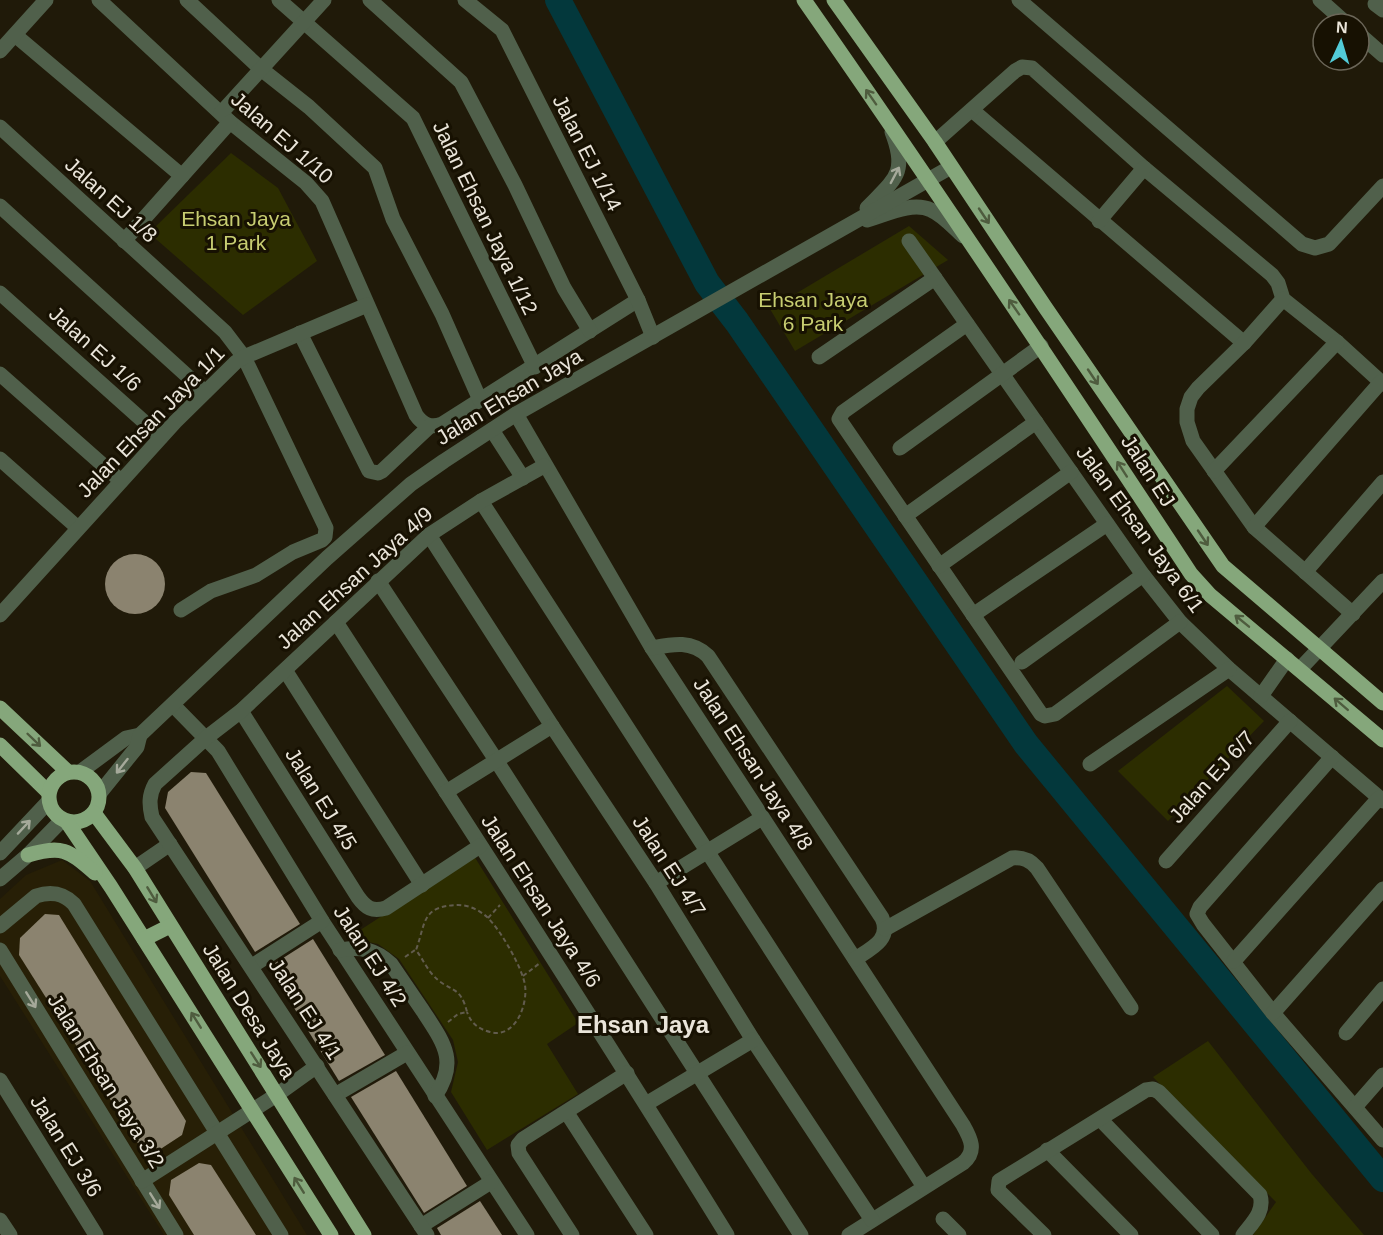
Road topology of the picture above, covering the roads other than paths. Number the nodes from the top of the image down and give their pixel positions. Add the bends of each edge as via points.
1 (46, 0) edge
2 (99, 0) edge
3 (188, 0) edge
4 (279, 0) edge
5 (324, 0) edge
6 (370, 0) edge
7 (465, 0) edge
8 (804, 0) edge
9 (834, 0) edge
10 (1019, 0) edge
11 (1320, 0) edge
12 (1334, 12) edge
13 (304, 22) junction
14 (15, 35) junction
15 (1371, 44) edge
16 (0, 51) edge
17 (1383, 55) edge
18 (261, 69) junction
19 (972, 110) junction
20 (226, 118) junction
21 (886, 118) junction
22 (0, 127) edge
23 (935, 142) junction
24 (951, 167) junction
25 (1144, 168) junction
26 (182, 176) junction
27 (928, 180) junction
28 (1383, 186) edge
29 (0, 206) edge
30 (856, 219) junction
31 (1099, 220) junction
32 (842, 228) junction
33 (966, 238) junction
34 (124, 241) junction
35 (909, 242) dead end
36 (935, 278) junction
37 (0, 293) edge
38 (1283, 298) junction
39 (638, 300) junction
40 (367, 305) junction
41 (967, 324) junction
42 (590, 331) junction
43 (300, 333) junction
44 (653, 338) junction
45 (1337, 342) junction
46 (1244, 343) junction
47 (1041, 346) junction
48 (244, 357) junction
49 (819, 357) dead end
50 (535, 367) junction
51 (0, 374) edge
52 (1002, 374) junction
53 (1382, 383) edge
54 (205, 392) junction
55 (480, 400) junction
56 (516, 414) junction
57 (1036, 422) junction
58 (436, 425) junction
59 (492, 430) junction
60 (161, 437) junction
61 (900, 448) dead end
62 (0, 459) edge
63 (544, 466) junction
64 (1214, 471) junction
65 (1071, 472) junction
66 (523, 478) junction
67 (121, 481) junction
68 (1383, 482) edge
69 (481, 501) junction
70 (905, 516) junction
71 (1107, 524) junction
72 (1254, 527) junction
73 (78, 528) junction
74 (429, 535) junction
75 (939, 566) junction
76 (1305, 572) junction
77 (1143, 575) junction
78 (378, 581) junction
79 (1383, 581) edge
80 (181, 610) dead end
81 (1353, 614) junction
82 (0, 615) edge
83 (973, 615) junction
84 (336, 622) junction
85 (1180, 622) junction
86 (1320, 647) junction
87 (652, 648) junction
88 (1287, 659) junction
89 (1022, 662) dead end
90 (1229, 669) junction
91 (1299, 669) junction
92 (285, 670) junction
93 (1261, 696) junction
94 (1383, 703) edge
95 (173, 705) junction
96 (0, 708) edge
97 (241, 711) junction
98 (1290, 721) junction
99 (552, 726) junction
100 (140, 735) junction
101 (206, 738) junction
102 (1383, 740) edge
103 (0, 745) edge
104 (1332, 757) junction
105 (496, 760) junction
106 (1090, 764) dead end
107 (74, 772) junction
108 (446, 792) junction
109 (99, 794) junction
110 (49, 797) junction
111 (1381, 800) edge
112 (149, 806) joint
113 (94, 813) junction
114 (762, 818) junction
115 (65, 821) junction
116 (170, 844) junction
117 (480, 846) junction
118 (707, 852) junction
119 (0, 853) edge
120 (28, 855) junction
121 (1166, 861) dead end
122 (135, 868) junction
123 (0, 879) edge
124 (656, 883) junction
125 (422, 885) junction
126 (111, 886) junction
127 (1383, 889) edge
128 (322, 921) junction
129 (0, 926) edge
130 (170, 926) junction
131 (885, 929) junction
132 (144, 939) junction
133 (0, 950) edge
134 (340, 950) junction
135 (855, 959) junction
136 (1234, 961) junction
137 (252, 966) junction
138 (1383, 989) edge
139 (1131, 1008) dead end
140 (1273, 1012) junction
141 (1346, 1033) dead end
142 (753, 1040) junction
143 (407, 1053) junction
144 (317, 1066) junction
145 (627, 1073) junction
146 (698, 1074) junction
147 (1383, 1076) edge
148 (0, 1080) edge
149 (278, 1094) junction
150 (335, 1095) junction
151 (435, 1096) junction
152 (646, 1104) junction
153 (1355, 1107) junction
154 (252, 1110) junction
155 (567, 1113) junction
156 (1100, 1119) junction
157 (217, 1133) junction
158 (1383, 1140) edge
159 (1047, 1150) junction
160 (142, 1181) junction
161 (491, 1182) junction
162 (924, 1187) junction
163 (943, 1219) dead end
164 (0, 1220) edge
165 (872, 1220) junction
166 (424, 1230) edge
167 (10, 1235) edge
168 (96, 1235) edge
169 (176, 1235) edge
170 (281, 1235) edge
171 (331, 1235) edge
172 (364, 1235) edge
173 (527, 1235) edge
174 (572, 1235) edge
175 (646, 1235) edge
176 (727, 1235) edge
177 (801, 1235) edge
178 (849, 1235) edge
179 (959, 1235) edge
180 (1044, 1235) edge
181 (1131, 1235) edge
182 (1212, 1235) edge
183 (1243, 1235) edge

1 - 14 street
2 - 20 street, Jalan EJ 1/10
3 - 18 street
4 - 13 street, Jalan Ehsan Jaya 1/12
5 - 13 street
6 - 42 street via 461,82 564,288
7 - 39 street, Jalan EJ 1/14 via 501,30
21 -> 8 main road, Jalan EJ
9 - 23 main road, Jalan EJ
10 - 28 street via 1302,244 1315,248 1329,244
11 - 12 street
13 - 18 street
13 - 50 street, Jalan Ehsan Jaya 1/12 via 413,118
14 - 16 street
14 - 26 street
15 - 17 street
18 - 20 street
18 - 55 street via 375,168 393,219 442,314
19 - 23 street
19 - 25 street via 1015,71 1027,67
19 - 31 street
20 - 26 street
20 - 40 street, Jalan EJ 1/10 via 306,183 322,201
21 - 27 main road, Jalan EJ
30 -> 21 street via 898,171 900,153
22 - 34 street, Jalan EJ 1/8
23 - 24 main road, Jalan EJ
24 - 27 street, Jalan Ehsan Jaya
24 -> 86 main road, Jalan EJ via 1223,566
25 - 31 street
25 - 38 street via 1272,276
26 - 34 street
27 - 30 street, Jalan Ehsan Jaya
27 - 33 main road, Jalan EJ
29 - 54 street
30 - 32 street, Jalan Ehsan Jaya
31 - 46 street
32 - 33 street via 921,207 933,210
32 - 44 street, Jalan Ehsan Jaya
47 -> 33 main road, Jalan EJ
34 - 48 street, Jalan EJ 1/8 via 225,332
35 - 36 street, Jalan Ehsan Jaya 6/1
36 - 41 street, Jalan Ehsan Jaya 6/1
36 - 49 street
37 - 60 street, Jalan EJ 1/6
38 - 45 street
38 - 46 street
39 - 42 street
39 - 44 street, Jalan EJ 1/14
40 - 43 street, Jalan Ehsan Jaya 1/1
40 - 58 street, Jalan EJ 1/10 via 416,415 424,424
41 - 52 street, Jalan Ehsan Jaya 6/1
41 - 70 street via 840,416
42 - 50 street
43 - 48 street, Jalan Ehsan Jaya 1/1
43 - 58 street via 369,471 382,471
44 - 56 street, Jalan Ehsan Jaya
45 - 53 street
45 - 64 street
46 - 64 street via 1198,388 1187,409 1193,441
47 - 52 street
88 -> 47 main road, Jalan EJ via 1196,580
48 - 54 street, Jalan Ehsan Jaya 1/1
48 - 80 street, Jalan EJ 1/8 via 326,528 326,537 292,552 256,575 211,591
50 - 55 street
51 - 67 street
52 - 57 street, Jalan Ehsan Jaya 6/1
52 - 61 street
53 - 72 street
54 - 60 street, Jalan Ehsan Jaya 1/1
55 - 58 street
56 - 59 street, Jalan Ehsan Jaya
56 - 63 street, Jalan Ehsan Jaya 4/8
57 - 65 street, Jalan Ehsan Jaya 6/1
57 - 70 street
59 - 66 street
59 - 95 street, Jalan Ehsan Jaya via 411,484 371,518
60 - 67 street, Jalan Ehsan Jaya 1/1
62 - 73 street
63 - 66 street, Jalan Ehsan Jaya 4/9
63 - 87 street, Jalan Ehsan Jaya 4/8
64 - 72 street
65 - 71 street, Jalan Ehsan Jaya 6/1
65 - 75 street
66 - 69 street, Jalan Ehsan Jaya 4/9
67 - 73 street, Jalan Ehsan Jaya 1/1
68 - 76 street
69 - 74 street, Jalan Ehsan Jaya 4/9
69 - 118 street
70 - 75 street
71 - 77 street, Jalan Ehsan Jaya 6/1
71 - 83 street
72 - 76 street
73 - 82 street, Jalan Ehsan Jaya 1/1
74 - 78 street, Jalan Ehsan Jaya 4/9
74 - 99 street, Jalan EJ 4/7
75 - 83 street
76 - 81 street
77 - 85 street, Jalan Ehsan Jaya 6/1
77 - 89 street
78 - 84 street, Jalan Ehsan Jaya 4/9
78 - 105 street
79 - 81 street
81 - 86 street
83 - 85 street via 1045,716 1055,714
84 - 92 street, Jalan Ehsan Jaya 4/9
84 - 108 street, Jalan Ehsan Jaya 4/6
85 - 90 street, Jalan Ehsan Jaya 6/1
86 - 91 street
86 - 94 main road, Jalan EJ
87 - 114 street, Jalan Ehsan Jaya 4/8
87 - 131 street via 686,644 708,656 882,918
88 - 91 main road, Jalan EJ
88 - 93 street
90 - 93 street, Jalan Ehsan Jaya 6/1
90 - 106 street
102 -> 91 main road, Jalan EJ
92 - 97 street, Jalan Ehsan Jaya 4/9
92 - 125 street
93 - 98 street, Jalan Ehsan Jaya 6/1
95 - 100 street, Jalan Ehsan Jaya
95 - 101 street, Jalan EJ 4/2
96 -> 107 main road
97 - 101 street, Jalan Ehsan Jaya 4/9
97 - 125 street, Jalan EJ 4/5 via 367,908 386,908
98 - 104 street, Jalan Ehsan Jaya 6/1
98 - 121 street, Jalan EJ 6/7
99 - 105 street
99 - 124 street, Jalan EJ 4/7
100 - 107 street, Jalan Ehsan Jaya via 126,738
100 -> 109 street, Jalan Ehsan Jaya via 137,747
101 - 112 street, Jalan Ehsan Jaya 4/9 via 155,784
101 - 128 street, Jalan EJ 4/2 via 218,751
103 - 110 main road
104 - 111 street, Jalan Ehsan Jaya 6/1
104 - 136 street via 1198,910 1198,918
105 - 108 street
105 - 146 street
107 - 109 main road via 93,780
107 - 110 main road via 57,778
108 - 117 street, Jalan Ehsan Jaya 4/6
109 - 113 main road
110 - 115 main road via 51,808
119 -> 110 street
111 - 136 street
112 - 116 street, Jalan EJ 4/1
113 - 115 main road via 85,820
113 - 122 main road, Jalan Desa Jaya
114 - 118 street
114 - 135 street, Jalan Ehsan Jaya 4/8
115 - 120 street
115 - 126 main road
116 - 122 street
116 - 137 street, Jalan EJ 4/1
117 - 125 street
117 - 145 street, Jalan Ehsan Jaya 4/6
118 - 124 street
118 - 162 street
120 - 123 street
120 - 126 main road via 52,849 64,851
122 -> 130 main road, Jalan Desa Jaya
124 - 142 street, Jalan EJ 4/7
126 - 132 main road
127 - 140 street
128 - 134 street, Jalan EJ 4/2
128 - 137 street
129 - 157 street via 36,896 50,892 69,899
130 - 132 main road
130 -> 149 main road, Jalan Desa Jaya
131 - 135 street via 881,940
131 - 139 street via 1012,858 1027,859 1037,868
154 -> 132 main road
133 -> 160 street, Jalan Ehsan Jaya 3/2
134 - 143 street, Jalan EJ 4/2
134 - 151 street via 359,948 384,958 436,1030 445,1046 448,1065
135 - 162 street, Jalan Ehsan Jaya 4/8 via 972,1142 967,1159
136 - 140 street
137 - 144 street, Jalan EJ 4/1
138 - 141 street
140 - 153 street
142 - 146 street
142 - 165 street, Jalan EJ 4/7
143 - 150 street
143 - 151 street, Jalan EJ 4/2
144 - 149 street
144 - 150 street, Jalan EJ 4/1
145 - 152 street, Jalan Ehsan Jaya 4/6
145 - 155 street
146 - 152 street
146 - 177 street
147 - 153 street
148 - 168 street, Jalan EJ 3/6
149 - 154 street
149 - 172 main road, Jalan Desa Jaya
150 - 166 street, Jalan EJ 4/1
151 - 161 street, Jalan EJ 4/2
152 - 176 street, Jalan Ehsan Jaya 4/6
153 - 158 street
154 - 157 street
171 -> 154 main road
155 - 174 street via 523,1139 518,1150
155 - 175 street
156 - 159 street
156 - 182 street
156 - 183 street via 1146,1090 1159,1092 1256,1191 1260,1211
157 - 160 street
157 - 170 street
159 - 180 street via 998,1185 1001,1193
159 - 181 street
160 -> 169 street, Jalan Ehsan Jaya 3/2
161 - 166 street
161 - 173 street, Jalan EJ 4/2
162 - 165 street
163 - 179 street
164 - 167 street
165 - 178 street

